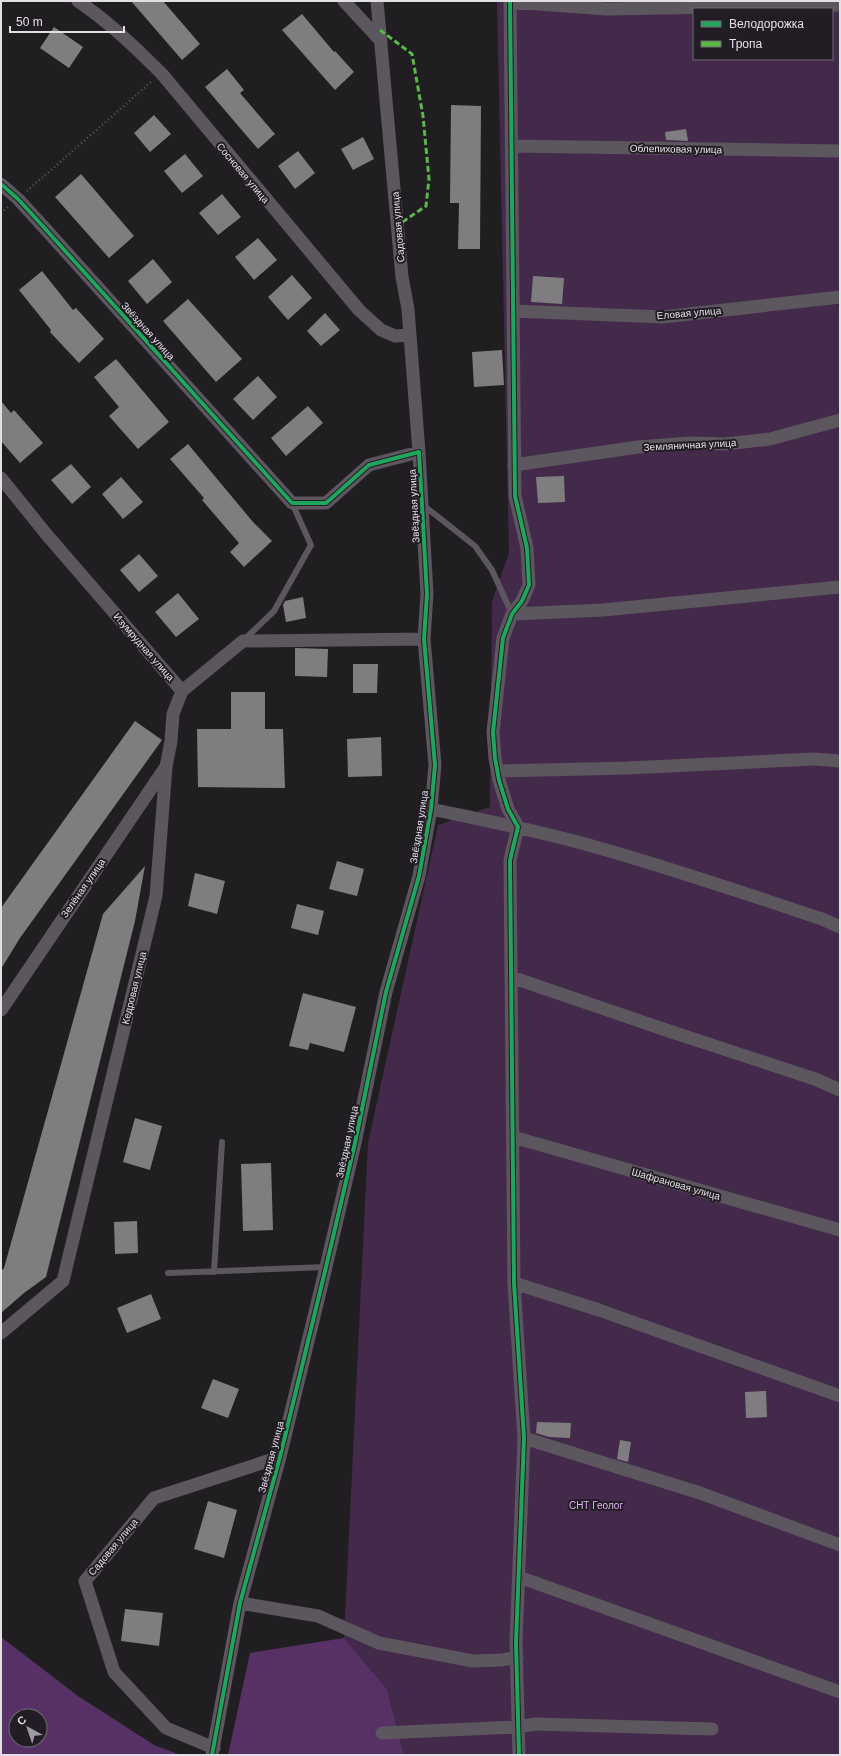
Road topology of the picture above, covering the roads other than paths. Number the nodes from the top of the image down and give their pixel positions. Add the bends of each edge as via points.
1 (78, 1) edge
2 (344, 1) edge
3 (377, 1) edge
4 (510, 2) edge
5 (840, 5) edge
6 (693, 8) edge
7 (700, 8) edge
8 (381, 41) junction
9 (511, 146) junction
10 (840, 151) edge
11 (1, 184) edge
12 (840, 297) edge
13 (513, 311) junction
14 (410, 335) junction
15 (840, 420) edge
16 (419, 452) junction
17 (514, 465) junction
18 (1, 478) edge
19 (292, 503) junction
20 (422, 505) junction
21 (840, 587) edge
22 (512, 614) junction
23 (424, 639) junction
24 (244, 641) junction
25 (182, 691) junction
26 (840, 762) edge
27 (166, 767) junction
28 (498, 771) junction
29 (432, 810) junction
30 (518, 827) junction
31 (839, 925) edge
32 (511, 976) junction
33 (1, 1010) edge
34 (840, 1090) edge
35 (513, 1137) junction
36 (222, 1142) dead end
37 (840, 1230) edge
38 (326, 1267) junction
39 (214, 1272) junction
40 (168, 1273) dead end
41 (514, 1283) junction
42 (1, 1333) edge
43 (840, 1396) edge
44 (524, 1438) junction
45 (280, 1457) junction
46 (840, 1545) edge
47 (519, 1578) junction
48 (240, 1602) junction
49 (517, 1657) junction
50 (840, 1692) edge
51 (518, 1727) junction
52 (712, 1729) dead end
53 (382, 1733) dead end
54 (213, 1752) edge
55 (519, 1755) edge

1 - 14 street, Сосновая улица via 134,45 162,74 359,310 381,330 395,336
2 - 8 street
3 - 8 street, Садовая улица
4 - 6 street via 607,10
4 - 9 street
5 - 7 street
8 - 14 street, Садовая улица via 402,277
9 - 10 street, Облепиховая улица
9 - 13 street
11 - 19 street, Звёздная улица via 18,199
12 - 13 street, Еловая улица via 663,317
13 - 17 street
14 - 16 street, Садовая улица
15 - 17 street, Земляничная улица via 770,439 725,444 691,443 638,447
16 - 19 street, Звёздная улица via 369,465 326,503
16 - 20 street, Звёздная улица
17 - 22 street via 515,496 527,548 529,585 522,601
18 - 25 street, Изумрудная улица
19 - 24 lane via 311,545 274,611
20 - 22 lane via 475,546 492,570
20 - 23 street, Звёздная улица via 427,594
21 - 22 street via 603,610
22 - 28 street via 503,638 493,732
23 - 24 street
23 - 29 street, Звёздная улица via 435,765
24 - 25 street
25 - 27 street, Кедровая улица via 173,714
26 - 28 street via 814,759
27 - 33 street, Зелёная улица
27 - 42 street, Кедровая улица via 156,896 63,1281
28 - 30 street via 508,809
29 - 30 street
29 - 38 street, Звёздная улица via 419,876 386,992
30 - 31 street via 586,844
30 - 32 street via 510,860
32 - 34 street via 815,1079
32 - 35 street
35 - 37 street, Шафрановая улица
35 - 41 street
36 - 39 lane
38 - 39 lane
38 - 45 street, Звёздная улица
39 - 40 lane
41 - 43 street via 599,1310
41 - 44 street
44 - 46 street via 700,1493
44 - 47 street
45 - 48 street, Звёздная улица
45 - 54 street, Садовая улица via 154,1498 85,1582 114,1672 166,1728
47 - 49 street
47 - 50 street
48 - 49 street via 318,1616 380,1643 473,1661
48 - 54 street, Звёздная улица
49 - 51 street
51 - 52 street via 535,1724
51 - 53 street
51 - 55 street

